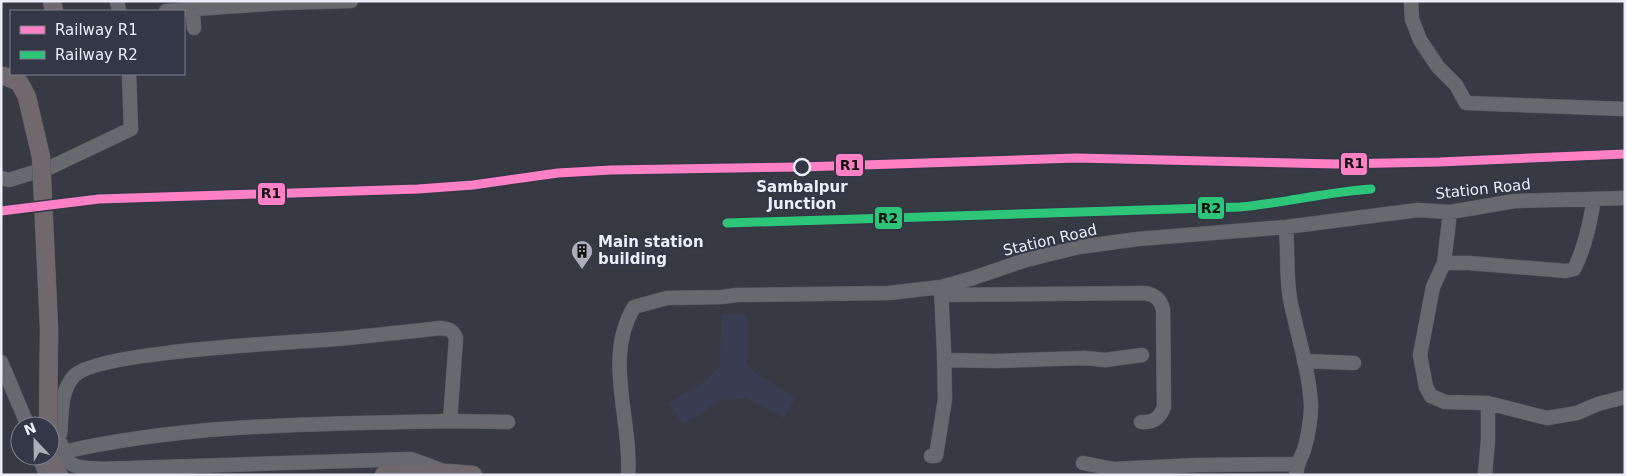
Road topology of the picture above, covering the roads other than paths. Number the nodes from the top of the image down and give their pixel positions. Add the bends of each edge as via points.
1 (351, 1) edge
2 (1411, 1) edge
3 (281, 2) edge
4 (193, 6) edge
5 (171, 10) edge
6 (194, 28) dead end
7 (17, 75) edge
8 (129, 75) edge
9 (1, 76) edge
10 (1, 87) edge
11 (1625, 109) edge
12 (1, 178) edge
13 (1625, 198) edge
14 (1594, 199) junction
15 (1450, 212) junction
16 (1286, 227) junction
17 (1444, 263) junction
18 (941, 291) junction
19 (1142, 355) dead end
20 (944, 360) junction
21 (1304, 361) junction
22 (1, 362) edge
23 (1354, 363) dead end
24 (1625, 397) edge
25 (1488, 403) junction
26 (24, 416) edge
27 (52, 416) edge
28 (57, 416) edge
29 (450, 421) junction
30 (508, 422) dead end
31 (1142, 422) dead end
32 (60, 453) edge
33 (931, 456) dead end
34 (60, 457) edge
35 (1083, 464) dead end
36 (1296, 470) edge
37 (446, 474) edge
38 (384, 475) edge
39 (473, 475) edge
40 (628, 475) edge
41 (1485, 475) edge

1 - 3 street
2 - 11 street via 1412,19 1420,40 1438,67 1456,84 1466,103
3 - 4 street
4 - 5 street
4 - 6 street
7 - 10 main road
8 - 12 street via 131,129 51,167 9,180
9 - 27 main road, bridge via 19,82 27,97 41,157
13 - 14 street, Station Road
14 - 15 street, Station Road via 1515,201
14 - 17 street via 1574,269
15 - 16 street, Station Road via 1418,210
15 - 17 street
16 - 18 street, Station Road via 1079,247 1026,260
16 - 21 street via 1287,280
17 - 25 street via 1433,288 1420,355 1426,387 1431,396 1445,402
18 - 20 street
18 - 31 street via 1146,293 1155,296 1161,300 1163,309 1164,407 1161,416 1149,423
18 - 40 street, Station Road via 667,298 634,307 619,345
19 - 20 street via 1105,360
20 - 33 street via 944,399 936,456
21 - 23 street
21 - 36 street via 1310,418
22 - 26 street
24 - 25 street via 1577,413 1547,418
25 - 41 street
28 - 29 street via 74,375 91,366 210,349 440,328 453,332 456,338
29 - 30 street
29 - 32 street via 239,427 98,444
34 - 37 street via 85,468 411,459
35 - 36 street via 1114,468 1197,465
37 - 38 main road
37 - 39 main road

